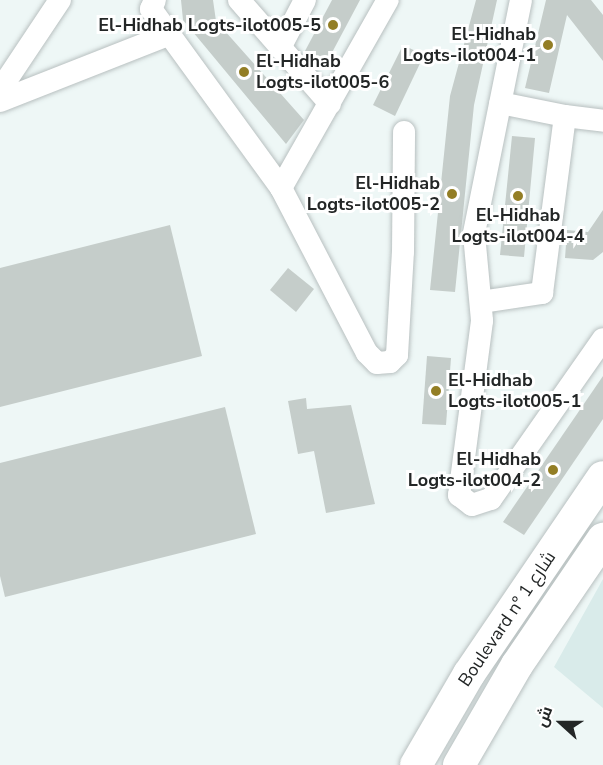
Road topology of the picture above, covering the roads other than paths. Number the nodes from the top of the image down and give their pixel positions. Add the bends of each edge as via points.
1 (60, 0) edge
2 (156, 0) edge
3 (239, 0) edge
4 (305, 0) edge
5 (388, 0) edge
6 (522, 0) edge
7 (170, 34) junction
8 (280, 48) junction
9 (0, 90) edge
10 (0, 101) edge
11 (500, 103) junction
12 (330, 104) junction
13 (565, 116) junction
14 (603, 122) edge
15 (404, 132) dead end
16 (281, 188) junction
17 (481, 302) junction
18 (603, 339) edge
19 (603, 477) edge
20 (603, 539) edge
21 (416, 765) edge
22 (459, 765) edge

1 - 9 street
2 - 7 street via 151,9
3 - 8 street
4 - 8 street
5 - 12 street
6 - 11 street
7 - 10 street
7 - 16 street
8 - 12 street
11 - 13 street
11 - 17 street via 474,234
12 - 16 street
13 - 14 street
13 - 17 street via 542,292
15 - 16 street via 397,355 390,362 377,363 367,353
17 - 18 street via 459,495 472,505 491,499
19 - 21 main road, Boulevard n° شارع 1 via 469,674
20 - 22 main road, Boulevard n° شارع 1 via 517,665

